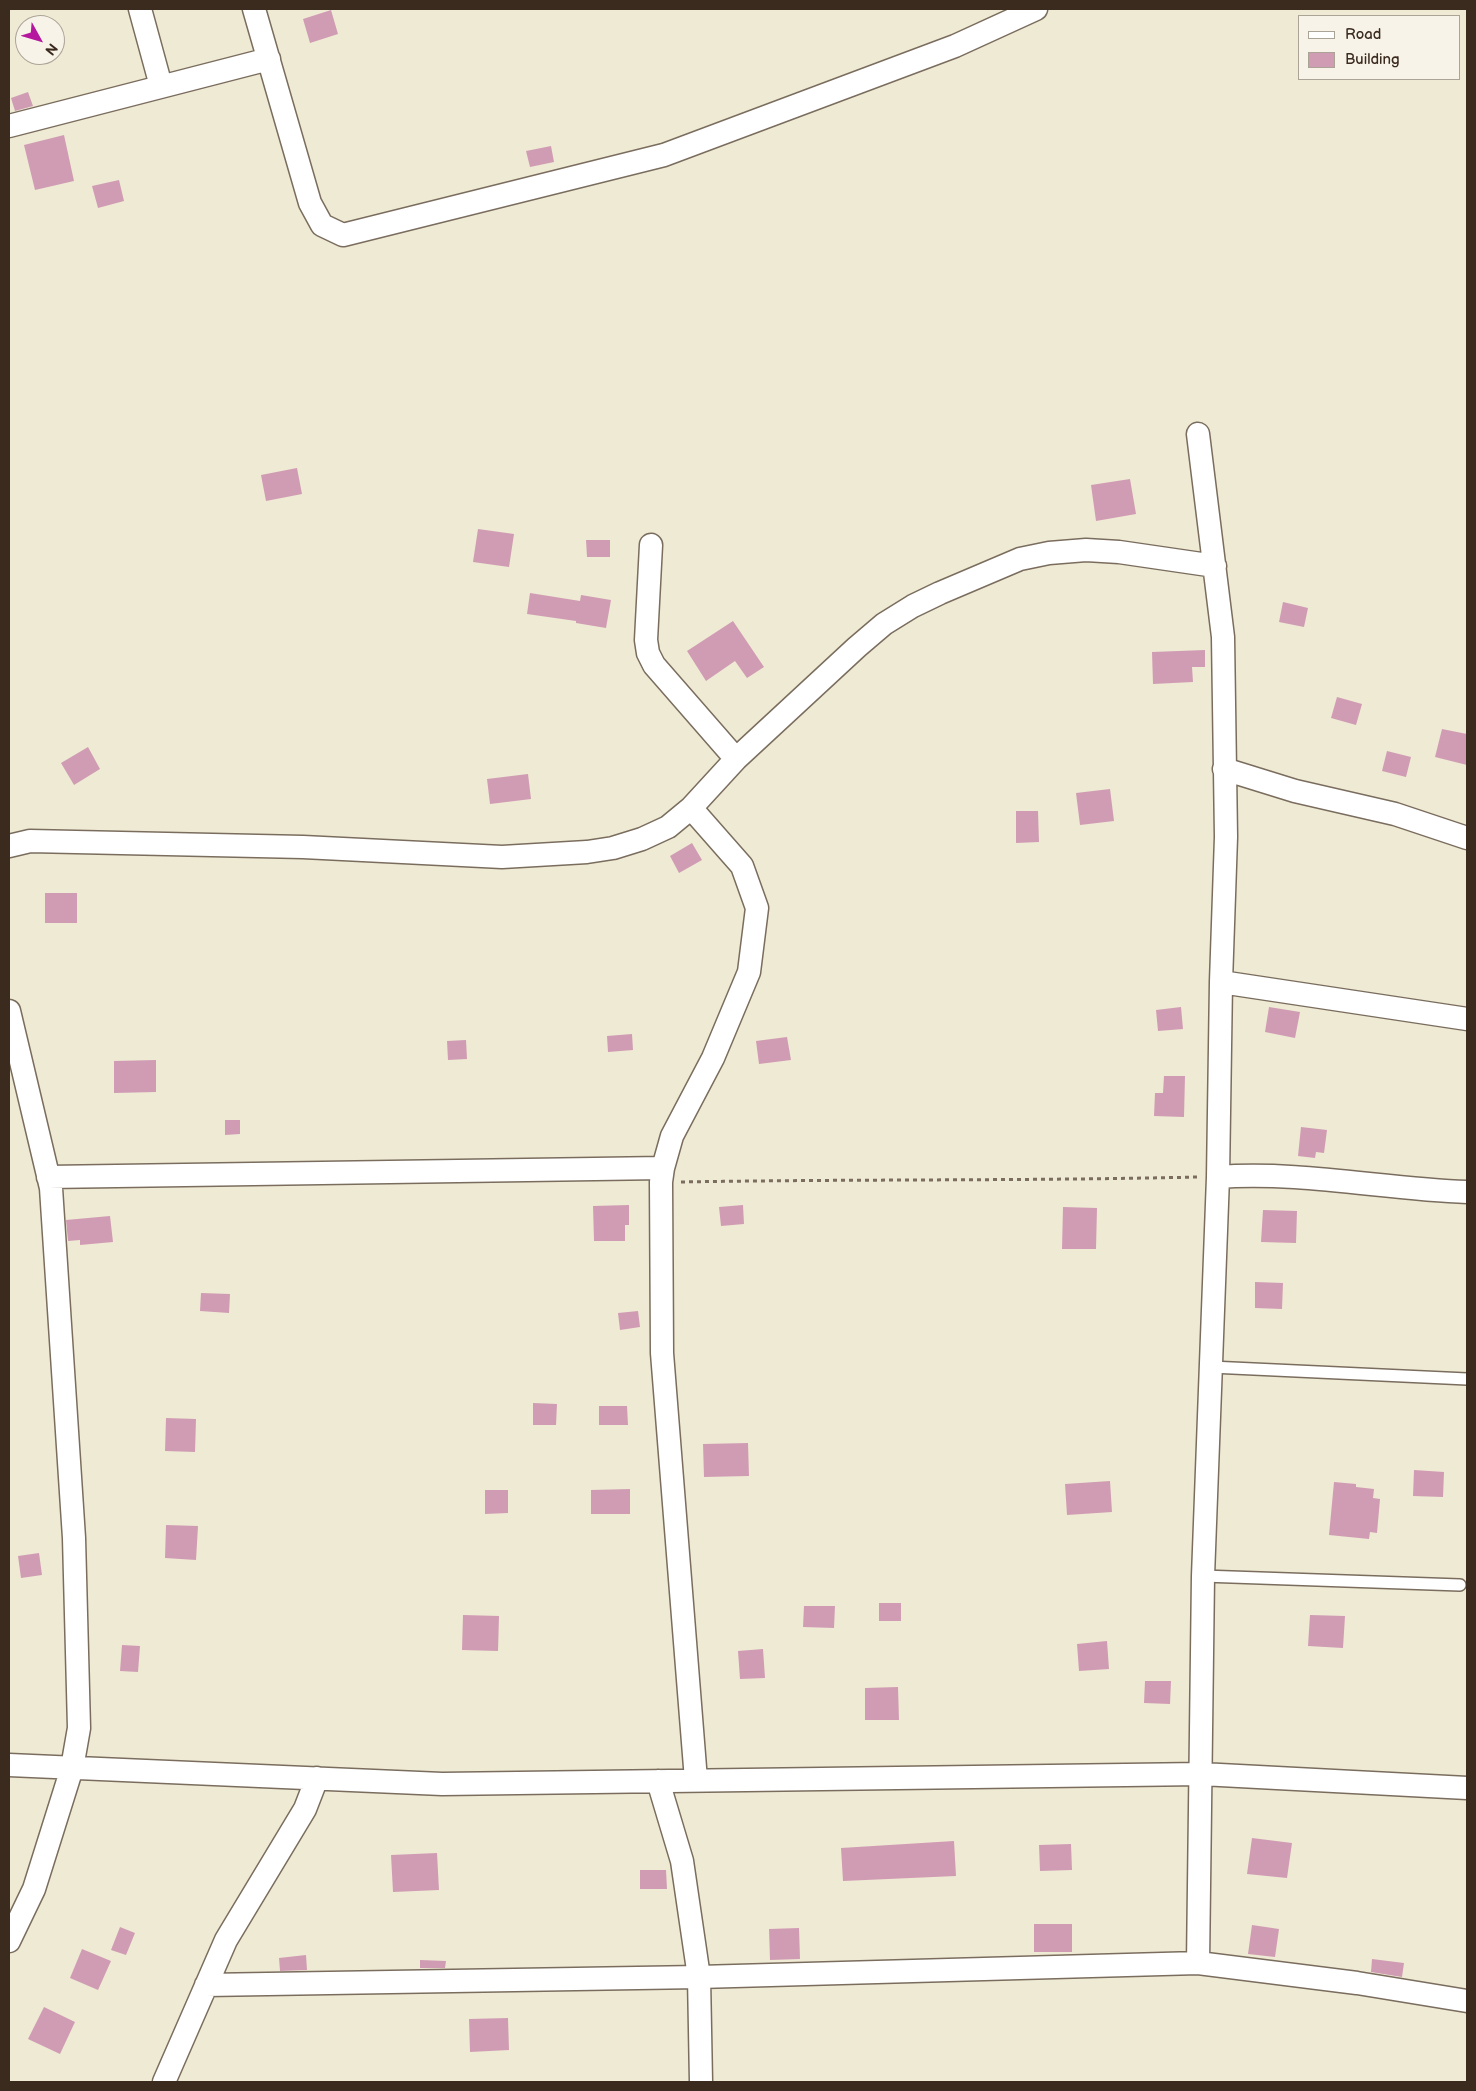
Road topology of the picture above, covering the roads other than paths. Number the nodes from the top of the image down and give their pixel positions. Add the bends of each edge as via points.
1 (140, 9) edge
2 (254, 9) edge
3 (1036, 9) edge
4 (269, 59) junction
5 (161, 86) junction
6 (9, 126) edge
7 (1198, 434) dead end
8 (651, 545) dead end
9 (1215, 566) junction
10 (736, 759) junction
11 (1224, 769) junction
12 (691, 808) junction
13 (1467, 838) edge
14 (9, 846) edge
15 (1221, 982) junction
16 (9, 1011) edge
17 (1467, 1019) edge
18 (662, 1175) junction
19 (48, 1177) junction
20 (1218, 1177) junction
21 (1467, 1192) edge
22 (1211, 1367) junction
23 (1467, 1379) edge
24 (1203, 1576) junction
25 (1460, 1585) dead end
26 (9, 1765) edge
27 (72, 1768) junction
28 (1202, 1774) junction
29 (317, 1778) junction
30 (696, 1780) junction
31 (658, 1781) junction
32 (1467, 1788) edge
33 (9, 1941) edge
34 (1198, 1963) junction
35 (699, 1977) junction
36 (206, 1985) junction
37 (1467, 2001) edge
38 (164, 2082) edge
39 (701, 2082) edge

1 - 5 street
2 - 4 street
3 - 4 street via 955,46 664,155 342,235 322,225 310,203
4 - 5 street
5 - 6 street
7 - 9 street
8 - 10 street via 648,653 654,665
9 - 10 street via 1086,550 1020,559 940,593 884,624
9 - 11 street via 1224,637
10 - 12 street
11 - 13 street via 1295,791 1395,814
11 - 15 street via 1226,837
12 - 14 street via 668,827 613,848 502,857 303,847 30,841
12 - 18 street via 742,866 757,908 749,972 714,1058 672,1136
15 - 17 street
15 - 20 street
16 - 19 street
18 - 19 street
18 - 30 street via 662,1353
19 - 27 street via 74,1538 79,1728
20 - 21 street via 1284,1176
20 - 22 street
22 - 23 lane
22 - 24 street
24 - 25 lane
24 - 28 street
26 - 27 street
27 - 29 street
27 - 33 street via 34,1889
28 - 30 street
28 - 32 street
28 - 34 street
29 - 31 street via 442,1784
29 - 36 street via 305,1809 226,1940
30 - 31 street
31 - 35 street via 682,1861
34 - 35 street
34 - 37 street
35 - 36 street
35 - 39 street
36 - 38 street

